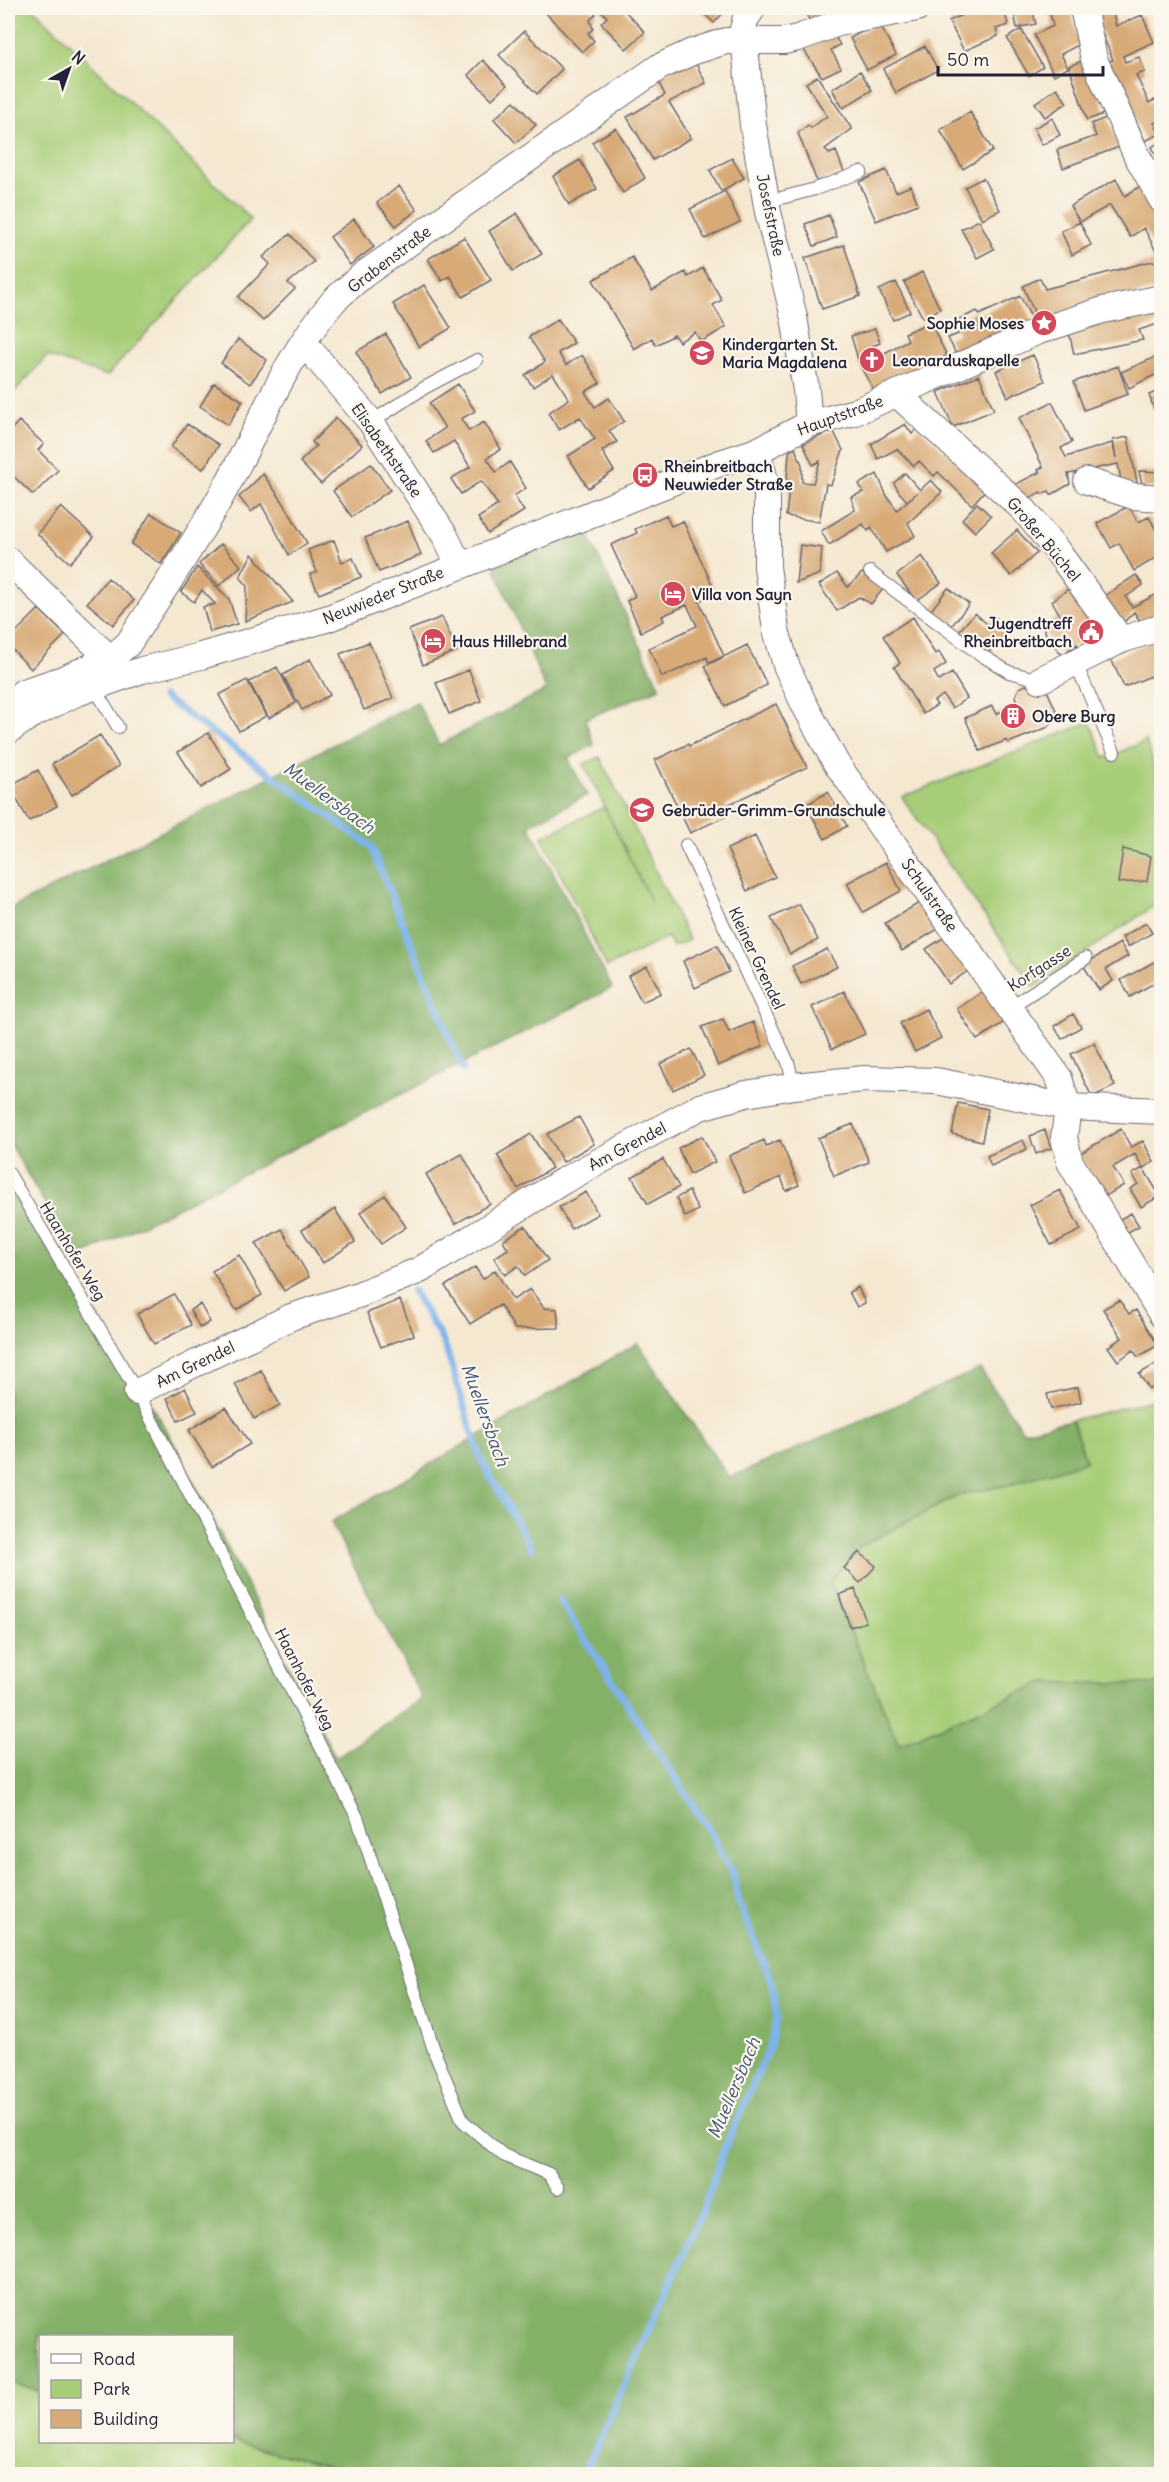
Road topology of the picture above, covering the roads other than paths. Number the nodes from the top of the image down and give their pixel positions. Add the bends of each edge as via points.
1 (753, 8) edge
2 (917, 8) edge
3 (1083, 8) edge
4 (744, 40) junction
5 (861, 172) dead end
6 (1161, 200) edge
7 (766, 202) junction
8 (1161, 298) edge
9 (304, 343) junction
10 (477, 360) dead end
11 (902, 392) junction
12 (371, 422) junction
13 (809, 424) junction
14 (757, 451) junction
15 (1087, 481) dead end
16 (1161, 498) edge
17 (8, 560) edge
18 (459, 565) junction
19 (870, 572) dead end
20 (1161, 627) edge
21 (1122, 640) junction
22 (110, 659) junction
23 (1076, 664) junction
24 (1040, 680) joint
25 (94, 687) junction
26 (30, 716) junction
27 (118, 727) dead end
28 (8, 731) edge
29 (1114, 752) dead end
30 (686, 845) dead end
31 (1086, 958) dead end
32 (1010, 1006) junction
33 (795, 1086) junction
34 (1068, 1107) junction
35 (1161, 1111) edge
36 (8, 1172) edge
37 (1161, 1315) edge
38 (137, 1392) junction
39 (558, 2188) dead end

1 - 4 street, Josefstraße via 746,18
2 - 4 street, Grabenstraße via 838,23 791,40
3 - 6 street via 1094,59
4 - 7 street, Josefstraße
4 - 9 street, Grabenstraße via 726,41 692,52 659,67 616,96 363,275 333,302
5 - 7 lane
7 - 13 street, Josefstraße via 794,317
8 - 11 street, Hauptstraße via 1102,310 1036,332
9 - 12 street, Elisabethstraße
9 - 22 street, Grabenstraße via 274,391 206,524 128,644
10 - 12 lane
11 - 13 street, Hauptstraße via 855,412
11 - 21 street, Großer Büchel via 1024,510
12 - 18 street, Elisabethstraße via 445,536
13 - 14 street, Hauptstraße
14 - 18 street, Neuwieder Straße
14 - 32 street, Schulstraße via 767,488 767,567 776,630 786,665 836,763
15 - 16 street via 1133,496
17 - 22 street
18 - 25 street, Neuwieder Straße via 329,618
19 - 24 lane via 978,653 1009,672
20 - 21 street
21 - 23 street
22 - 26 street, Grabenstraße via 23,692 20,699
23 - 24 street
23 - 29 lane
25 - 26 street, Neuwieder Straße
25 - 27 lane
26 - 28 street, Neuwieder Straße
30 - 33 lane, Kleiner Grendel via 788,1062
31 - 32 lane, Korfgasse
32 - 34 street, Schulstraße via 1059,1078
33 - 34 street, Am Grendel via 864,1079 936,1081
33 - 38 street, Am Grendel via 700,1107 563,1181 420,1270 291,1317
34 - 35 street, Am Grendel
34 - 37 street, Schulstraße via 1064,1138 1070,1162
36 - 38 lane, Haanhofer Weg
38 - 39 lane, Haanhofer Weg via 357,1817 436,2056 463,2121 503,2155 549,2174

